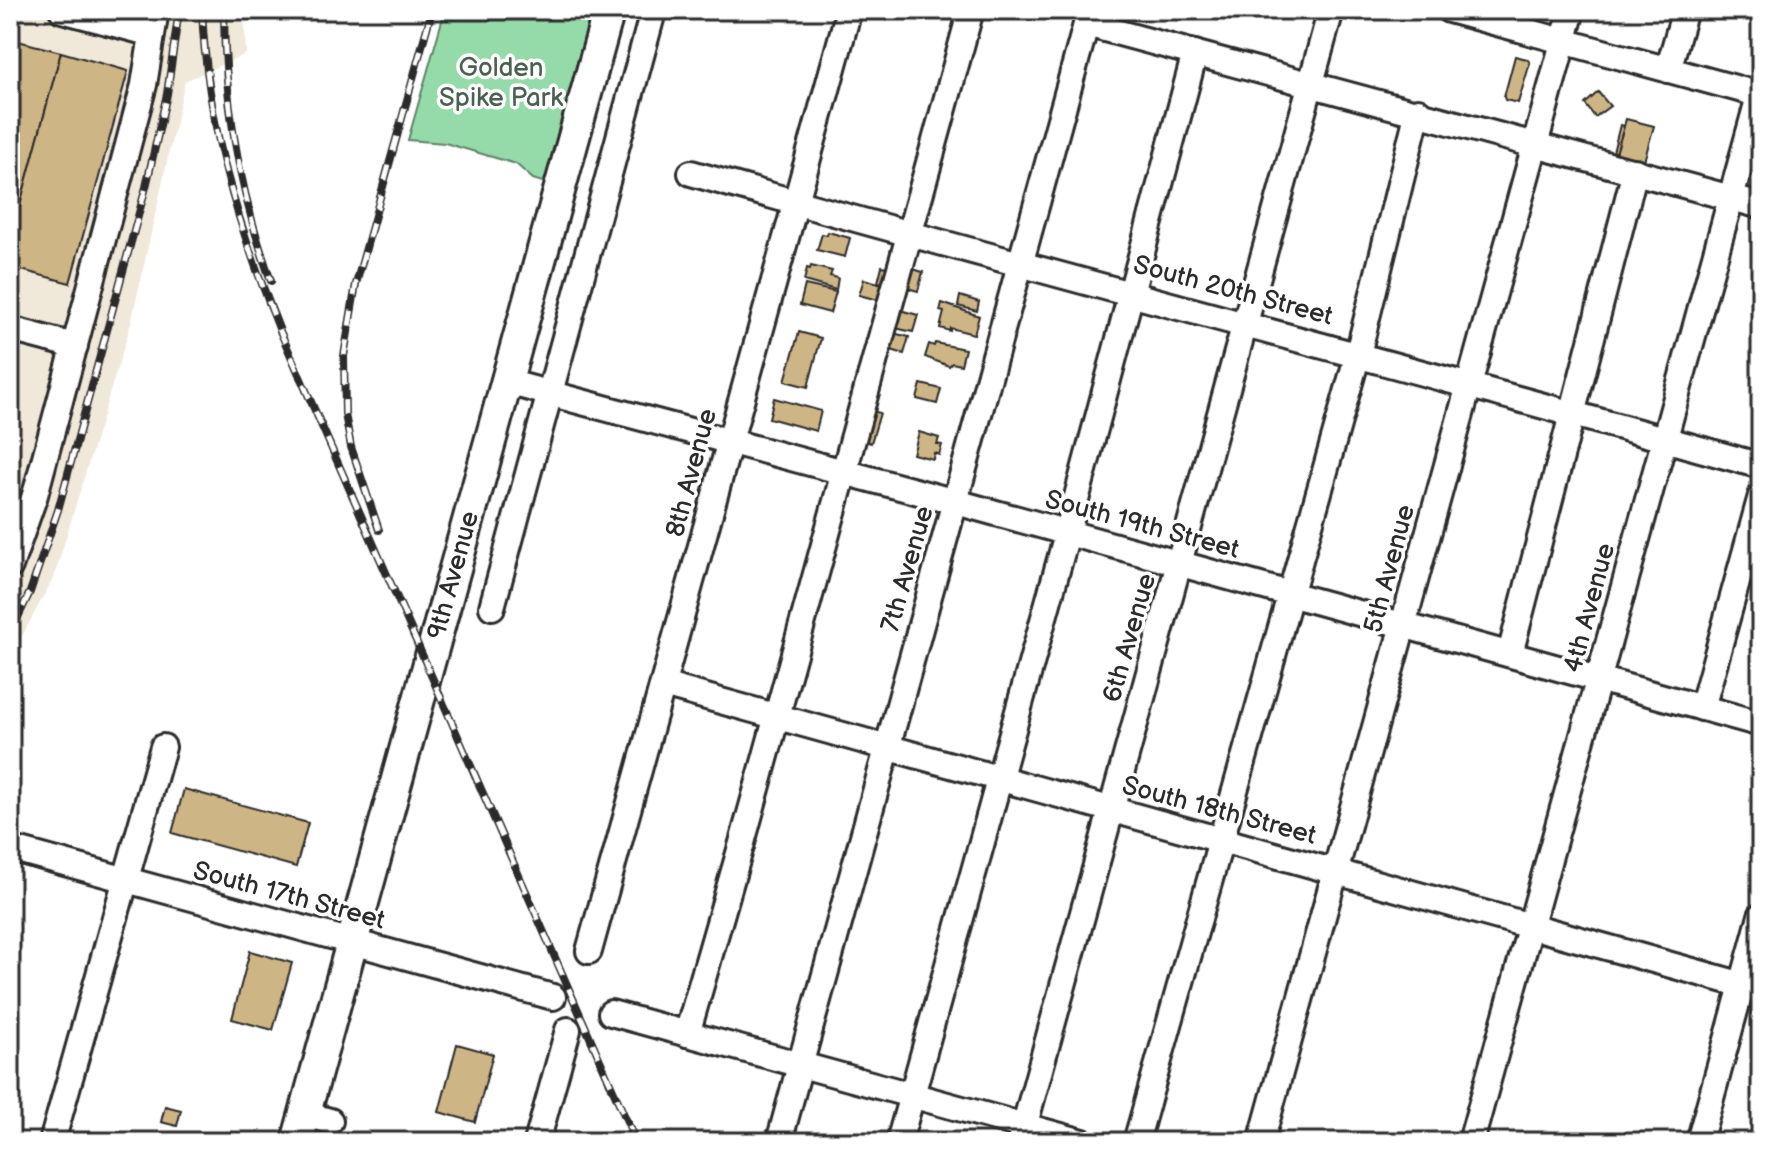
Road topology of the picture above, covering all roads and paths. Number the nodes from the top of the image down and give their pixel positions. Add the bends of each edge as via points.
1 (62, 10) edge
2 (609, 10) edge
3 (649, 10) edge
4 (849, 10) edge
5 (971, 10) edge
6 (1331, 10) edge
7 (1451, 10) edge
8 (1572, 10) edge
9 (1685, 10) edge
10 (1088, 17) edge
11 (154, 22) edge
12 (1563, 42) junction
13 (1195, 53) junction
14 (1668, 70) junction
15 (1311, 85) junction
16 (1760, 93) edge
17 (1418, 111) junction
18 (1536, 143) junction
19 (1635, 171) junction
20 (691, 173) dead end
21 (1731, 197) junction
22 (795, 203) junction
23 (1761, 206) edge
24 (909, 234) junction
25 (1021, 264) junction
26 (1132, 294) junction
27 (1246, 323) junction
28 (10, 329) edge
29 (75, 346) junction
30 (1358, 354) junction
31 (507, 382) junction
32 (1470, 385) junction
33 (551, 394) junction
34 (1572, 413) junction
35 (1665, 439) junction
36 (730, 442) junction
37 (1761, 466) edge
38 (843, 473) junction
39 (1761, 496) edge
40 (956, 502) junction
41 (1067, 534) junction
42 (1180, 564) junction
43 (10, 566) edge
44 (1291, 594) junction
45 (492, 607) dead end
46 (1403, 624) junction
47 (1510, 654) junction
48 (1599, 679) junction
49 (663, 685) junction
50 (1702, 708) junction
51 (776, 717) junction
52 (1761, 724) edge
53 (163, 747) dead end
54 (887, 749) junction
55 (998, 780) junction
56 (1111, 811) junction
57 (1222, 842) junction
58 (10, 848) edge
59 (1335, 872) junction
60 (125, 880) junction
61 (1761, 916) edge
62 (1531, 926) junction
63 (352, 942) junction
64 (589, 951) dead end
65 (1752, 987) edge
66 (553, 997) dead end
67 (611, 1013) dead end
68 (568, 1030) dead end
69 (687, 1034) junction
70 (800, 1065) junction
71 (912, 1095) junction
72 (311, 1126) edge
73 (1022, 1134) edge
74 (52, 1142) edge
75 (537, 1142) edge
76 (779, 1142) edge
77 (899, 1142) edge
78 (1083, 1142) edge
79 (1136, 1142) edge
80 (1261, 1142) edge
81 (1471, 1142) edge
82 (1699, 1142) edge

1 - 11 street
2 - 31 main road, 9th Avenue
3 - 33 street via 651,19
4 - 22 street, 8th Avenue
5 - 24 street
6 - 15 street, 6th Avenue
7 - 12 street
8 - 12 street, 5th Avenue
9 - 14 street
10 - 13 street
10 - 25 street, 7th Avenue
11 - 29 street via 144,85
12 - 14 street
12 - 18 street, 5th Avenue
13 - 15 street
13 - 26 street
14 - 16 street
15 - 17 street
15 - 27 street, 6th Avenue
16 - 21 street, 4th Avenue
17 - 18 street
17 - 30 street
18 - 19 street
18 - 32 street, 5th Avenue
19 - 21 street
19 - 34 street
20 - 22 street, South 20th Street
21 - 23 street
21 - 35 street, 4th Avenue
22 - 24 street, South 20th Street
22 - 36 street, 8th Avenue
24 - 25 street, South 20th Street
24 - 38 street
25 - 26 street, South 20th Street
25 - 40 street, 7th Avenue
26 - 27 street, South 20th Street
26 - 41 street
27 - 30 street, South 20th Street
27 - 42 street, 6th Avenue
28 - 29 street
29 - 43 street
30 - 32 street, South 20th Street
30 - 44 street
31 - 33 street, South 19th Street
31 - 63 main road, 9th Avenue
32 - 34 street, South 20th Street
32 - 46 street, 5th Avenue
33 - 36 street, South 19th Street
33 - 45 street
34 - 35 street, South 20th Street
34 - 47 street
35 - 37 street, South 20th Street
35 - 48 street, 4th Avenue
36 - 38 street, South 19th Street
36 - 49 street, 8th Avenue
38 - 40 street, South 19th Street
38 - 51 street
39 - 50 street
40 - 41 street, South 19th Street
40 - 54 street, 7th Avenue
41 - 42 street, South 19th Street
41 - 55 street
42 - 44 street, South 19th Street
42 - 56 street, 6th Avenue
44 - 46 street, South 19th Street
44 - 57 street
46 - 47 street, South 19th Street
46 - 59 street, 5th Avenue
47 - 48 street, South 19th Street
48 - 50 street, South 19th Street
48 - 62 street, 4th Avenue
49 - 51 street, South 18th Street
49 - 64 street, 8th Avenue
50 - 52 street, South 19th Street
51 - 54 street, South 18th Street
51 - 69 street
53 - 60 street
54 - 55 street, South 18th Street
54 - 70 street, 7th Avenue
55 - 56 street, South 18th Street
55 - 71 street
56 - 57 street, South 18th Street
56 - 73 street, 6th Avenue
57 - 59 street, South 18th Street
57 - 79 street
58 - 60 street, South 17th Street
59 - 62 street, South 18th Street
59 - 80 street, 5th Avenue
60 - 63 street, South 17th Street
60 - 74 street
61 - 65 street
62 - 65 street, South 18th Street
62 - 81 street, 4th Avenue
63 - 66 street, South 17th Street
63 - 72 main road, 9th Avenue
65 - 82 street
67 - 69 street
68 - 75 street
69 - 70 street
70 - 71 street
70 - 76 street, 7th Avenue
71 - 73 street
71 - 77 street
73 - 78 street

